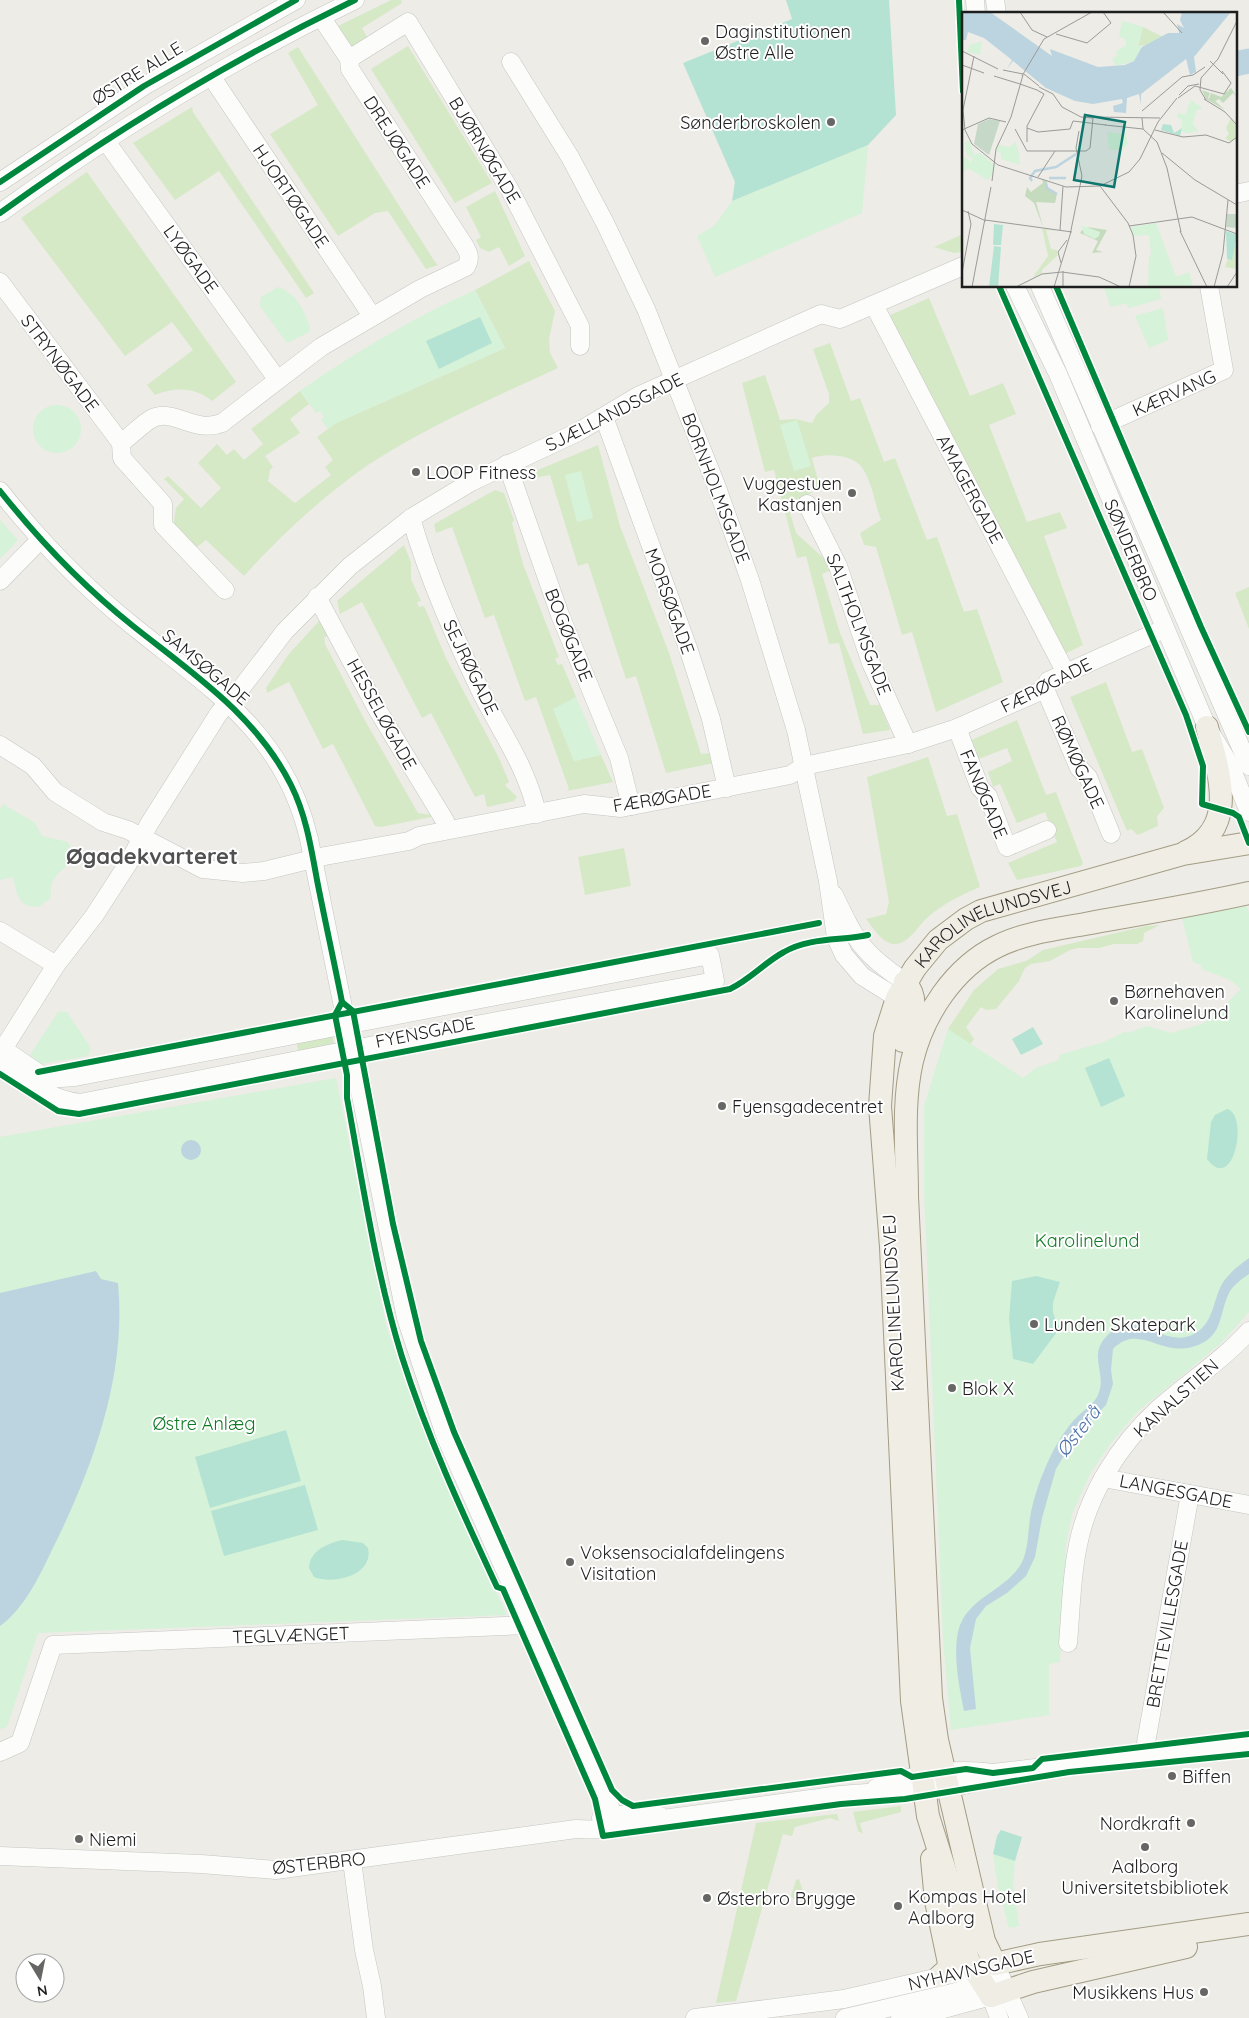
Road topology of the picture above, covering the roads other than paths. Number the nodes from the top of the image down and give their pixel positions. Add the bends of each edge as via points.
1 (296, 0) edge
2 (327, 0) edge
3 (356, 0) edge
4 (321, 17) junction
5 (249, 55) junction
6 (348, 59) junction
7 (511, 62) dead end
8 (210, 76) junction
9 (105, 140) junction
10 (0, 182) edge
11 (1249, 191) edge
12 (1236, 194) edge
13 (0, 213) edge
14 (962, 266) edge
15 (0, 282) edge
16 (1015, 288) edge
17 (1041, 288) edge
18 (1209, 288) edge
19 (874, 305) junction
20 (372, 316) junction
21 (580, 346) dead end
22 (277, 379) junction
23 (674, 381) junction
24 (604, 417) junction
25 (1100, 426) junction
26 (121, 443) junction
27 (507, 464) junction
28 (0, 491) edge
29 (807, 504) dead end
30 (411, 518) junction
31 (42, 539) junction
32 (0, 582) edge
33 (225, 590) dead end
34 (316, 597) junction
35 (1164, 629) junction
36 (1066, 673) junction
37 (1045, 689) junction
38 (228, 703) junction
39 (1207, 727) junction
40 (957, 728) junction
41 (908, 744) junction
42 (0, 745) edge
43 (804, 766) junction
44 (1249, 766) edge
45 (727, 788) junction
46 (632, 806) junction
47 (1249, 812) edge
48 (537, 814) junction
49 (447, 830) junction
50 (1048, 830) dead end
51 (1111, 834) dead end
52 (142, 838) junction
53 (1249, 843) edge
54 (1182, 854) junction
55 (313, 860) junction
56 (1249, 879) edge
57 (1249, 893) edge
58 (94, 916) junction
59 (0, 931) edge
60 (1043, 932) junction
61 (56, 965) junction
62 (906, 995) junction
63 (940, 998) junction
64 (346, 1026) junction
65 (351, 1051) junction
66 (3, 1060) edge
67 (907, 1196) junction
68 (1249, 1331) edge
69 (1102, 1478) junction
70 (1190, 1494) junction
71 (1249, 1505) edge
72 (524, 1625) junction
73 (1068, 1644) dead end
74 (1249, 1742) edge
75 (0, 1752) edge
76 (1144, 1754) junction
77 (947, 1779) junction
78 (923, 1783) junction
79 (928, 1816) junction
80 (613, 1822) junction
81 (0, 1856) edge
82 (352, 1861) junction
83 (1249, 1924) edge
84 (1249, 1939) edge
85 (940, 1976) junction
86 (991, 1978) junction
87 (376, 2018) edge
88 (695, 2018) edge
89 (845, 2018) edge
90 (900, 2018) edge
91 (1000, 2018) edge
92 (1019, 2018) edge

1 - 10 street, ØSTRE ALLE via 144,86
2 - 5 street via 300,15
3 - 4 street
4 - 5 street
4 - 6 street, DREJØGADE
5 - 8 street
6 - 20 street, DREJØGADE via 350,69 469,254 470,261 466,267
6 - 21 street, BJØRNØGADE via 408,22 518,204 580,326
7 - 23 street, BORNHOLMSGADE via 570,157 605,223 646,309
8 - 9 street
8 - 20 street, HJORTØGADE
9 - 13 street
9 - 22 street, LYØGADE
11 - 12 street
14 - 19 street, SJÆLLANDSGADE
15 - 26 street, STRYNØGADE
16 - 35 street, SØNDERBRO via 1058,374
17 - 25 street, SØNDERBRO
18 - 25 street, KÆRVANG via 1224,370
19 - 23 street, SJÆLLANDSGADE via 840,319 821,314
19 - 36 street, AMAGERGADE
20 - 22 street
22 - 26 street via 222,423 203,427 160,416 151,419
23 - 24 street, SJÆLLANDSGADE via 623,404
23 - 43 street, BORNHOLMSGADE via 750,580 790,706
24 - 27 street, SJÆLLANDSGADE
24 - 45 street, MORSØGADE via 688,648 719,749
25 - 44 street, SØNDERBRO
26 - 33 street via 122,458 163,504 163,525
27 - 30 street, SJÆLLANDSGADE
27 - 46 street, BOGØGADE via 560,615 619,758
28 - 31 street, SAMSØGADE
29 - 41 street, SALTHOLMSGADE via 838,566 872,663
30 - 34 street, SJÆLLANDSGADE
30 - 48 street, SEJRØGADE via 439,600 461,651 514,751
31 - 32 street
31 - 38 street, SAMSØGADE via 132,625 209,684
34 - 38 street, SJÆLLANDSGADE
34 - 49 street, HESSELØGADE via 377,709 445,821
35 - 36 street, FÆRØGADE
35 - 39 street, SØNDERBRO
36 - 37 street, FÆRØGADE via 1048,681
37 - 40 street, FÆRØGADE
37 - 51 street, RØMØGADE via 1078,768 1088,777
38 - 52 street, SJÆLLANDSGADE
38 - 55 street, SAMSØGADE via 260,735 291,785 306,826
39 - 47 street, SØNDERBRO via 1231,767
39 - 54 main road via 1222,791 1221,809 1204,840
40 - 41 street, FÆRØGADE
40 - 50 street, FANØGADE via 1007,847
41 - 43 street, FÆRØGADE
42 - 52 street, FÆRØGADE via 33,766 55,792 103,822
43 - 45 street, FÆRØGADE via 790,775
43 - 62 street, BORNHOLMSGADE via 829,885 836,938 844,955 862,976
45 - 46 street, FÆRØGADE
46 - 48 street, FÆRØGADE via 613,808 584,804
48 - 49 street, FÆRØGADE
49 - 55 street, FÆRØGADE
52 - 55 street, FÆRØGADE via 203,869 220,872 264,871
52 - 58 street, SJÆLLANDSGADE
53 - 54 main road, KAROLINELUNDSVEJ
54 - 62 main road, KAROLINELUNDSVEJ via 981,911 938,940
55 - 64 street, SAMSØGADE
56 - 60 main road via 1139,903
57 - 60 main road, KAROLINELUNDSVEJ
58 - 61 street, SJÆLLANDSGADE
58 - 66 street, SJÆLLANDSGADE via 65,970
59 - 61 street
60 - 63 main road, KAROLINELUNDSVEJ via 998,945 956,979
61 - 66 street, SJÆLLANDSGADE
62 - 63 main road via 924,1004
62 - 67 main road via 895,1098
62 - 78 main road, KAROLINELUNDSVEJ via 886,1036 880,1106 891,1247 912,1692
63 - 67 main road, KAROLINELUNDSVEJ via 917,1043 908,1082
64 - 65 street, SAMSØGADE
64 - 65 street, FYENSGADE via 710,955 715,982
64 - 66 street, FYENSGADE via 75,1077 47,1079
65 - 66 street, FYENSGADE via 80,1103 63,1101 44,1093
65 - 72 street, SAMSØGADE via 406,1318 445,1435
67 - 77 main road, KAROLINELUNDSVEJ via 932,1698 937,1740
68 - 69 street, KANALSTIEN via 1232,1350 1157,1410 1127,1442
69 - 70 street, LANGESGADE
69 - 73 street, KANALSTIEN via 1078,1545
70 - 71 street, LANGESGADE
70 - 76 street, BRETTEVILLESGADE
72 - 75 street, TEGLVÆNGET via 53,1645 20,1743
72 - 80 street, SAMSØGADE via 610,1806
74 - 76 street, ØSTERBRO
76 - 77 street, ØSTERBRO via 993,1773 968,1784
77 - 78 street, ØSTERBRO
77 - 86 main road, KAROLINELUNDSVEJ
78 - 79 main road, KAROLINELUNDSVEJ
78 - 80 street, ØSTERBRO via 904,1793 868,1791 670,1818
79 - 85 main road via 936,1901 949,1963
79 - 86 main road, KAROLINELUNDSVEJ via 954,1896 968,1960
80 - 82 street, ØSTERBRO
81 - 82 street, ØSTERBRO via 276,1870
82 - 87 street
83 - 86 main road, NYHAVNSGADE via 1040,1954
84 - 86 main road, NYHAVNSGADE via 1159,1952 1033,1982
85 - 86 street, NYHAVNSGADE
85 - 88 street, NYHAVNSGADE via 844,1999
86 - 89 street via 960,1991
86 - 90 street, NYHAVNSGADE via 929,2013
86 - 91 street
86 - 92 street

